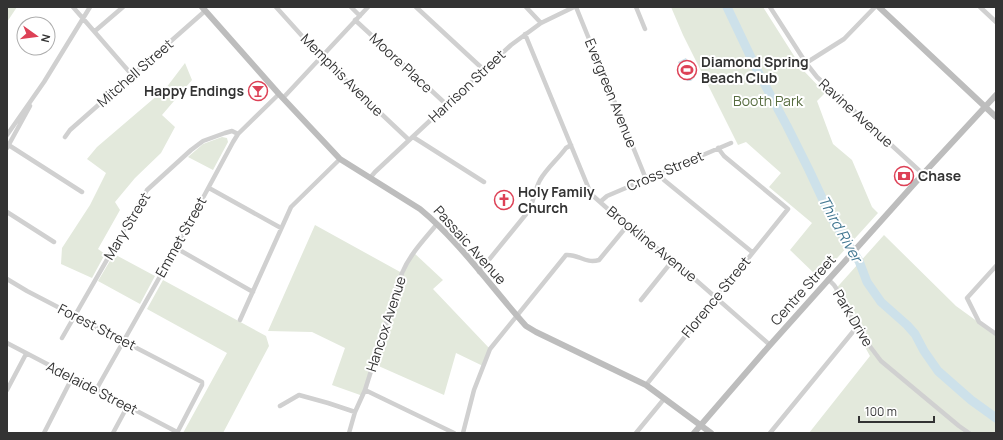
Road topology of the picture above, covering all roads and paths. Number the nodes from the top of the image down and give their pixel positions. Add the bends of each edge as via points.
1 (73, 7) edge
2 (90, 7) edge
3 (123, 7) edge
4 (276, 7) edge
5 (351, 7) edge
6 (368, 7) edge
7 (416, 7) edge
8 (526, 7) edge
9 (575, 7) edge
10 (636, 7) edge
11 (770, 7) edge
12 (875, 7) edge
13 (879, 7) edge
14 (980, 7) edge
15 (204, 9) edge
16 (360, 16) junction
17 (83, 18) junction
18 (355, 20) junction
19 (996, 22) edge
20 (541, 23) junction
21 (645, 29) dead end
22 (95, 31) junction
23 (525, 34) junction
24 (321, 57) junction
25 (806, 62) junction
26 (484, 70) junction
27 (132, 74) junction
28 (44, 82) junction
29 (996, 95) edge
30 (281, 96) junction
31 (447, 105) junction
32 (985, 107) junction
33 (996, 117) edge
34 (238, 134) junction
35 (7, 135) edge
36 (65, 137) dead end
37 (411, 138) junction
38 (731, 143) dead end
39 (8, 145) edge
40 (571, 145) junction
41 (718, 148) junction
42 (340, 159) junction
43 (659, 173) junction
44 (923, 174) junction
45 (370, 178) junction
46 (646, 179) junction
47 (484, 182) dead end
48 (209, 188) junction
49 (82, 192) dead end
50 (600, 202) junction
51 (7, 212) edge
52 (437, 224) junction
53 (627, 226) junction
54 (281, 228) junction
55 (54, 242) dead end
56 (176, 248) junction
57 (752, 252) junction
58 (673, 260) junction
59 (996, 266) edge
60 (479, 272) junction
61 (7, 279) edge
62 (828, 280) junction
63 (254, 292) junction
64 (716, 297) junction
65 (642, 300) dead end
66 (75, 316) junction
67 (517, 316) junction
68 (240, 320) dead end
69 (856, 328) junction
70 (996, 334) edge
71 (62, 338) dead end
72 (123, 340) junction
73 (7, 343) edge
74 (770, 345) junction
75 (26, 354) junction
76 (72, 378) junction
77 (646, 385) junction
78 (7, 390) edge
79 (96, 390) junction
80 (365, 390) junction
81 (664, 399) junction
82 (127, 406) junction
83 (280, 406) dead end
84 (356, 412) junction
85 (700, 425) junction
86 (44, 433) edge
87 (114, 433) edge
88 (177, 433) edge
89 (349, 433) edge
90 (454, 433) edge
91 (464, 433) edge
92 (636, 433) edge
93 (694, 433) edge
94 (711, 433) edge
95 (770, 433) edge
96 (969, 433) edge

1 - 17 street
2 - 17 street
3 - 22 street
4 - 24 street, Memphis Avenue
5 - 16 street
6 - 16 street, Emmet Street
7 - 26 street
8 - 20 street
9 - 20 street, Harrison Street
9 - 46 street, Evergreen Avenue
10 - 21 street
11 - 25 street, Ravine Avenue
12 - 25 street via 844,39
13 - 32 street
14 - 19 street
15 - 27 street, Mitchell Street
15 - 30 street, Passaic Avenue
16 - 18 street, Emmet Street
17 - 22 street
17 - 28 street
18 - 24 street, Emmet Street
18 - 31 street, Moore Place
20 - 23 street, Harrison Street
22 - 27 street
23 - 26 street, Harrison Street
23 - 40 street, Brookline Avenue
24 - 30 street, Emmet Street
24 - 37 street, Memphis Avenue
25 - 44 street, Ravine Avenue via 817,77
26 - 31 street, Harrison Street
27 - 36 street, Mitchell Street
28 - 35 street
28 - 39 street
29 - 32 street, Centre Street
30 - 34 street, Emmet Street
30 - 42 street, Passaic Avenue
31 - 37 street, Harrison Street
32 - 33 street
32 - 44 street, Centre Street
34 - 48 street, Emmet Street
34 - 66 street, Mary Street via 232,131 203,141 147,190
37 - 45 street, Harrison Street
37 - 47 street, Memphis Avenue
38 - 41 street, Cross Street
39 - 49 street
40 - 50 street, Brookline Avenue via 589,191
40 - 60 street via 542,177 527,213
41 - 43 street, Cross Street
41 - 57 street, Florence Street via 724,156 788,209
42 - 45 street, Passaic Avenue
42 - 54 street via 291,208
43 - 46 street, Cross Street
43 - 57 street via 664,180
44 - 62 street, Centre Street
45 - 52 street, Passaic Avenue via 420,209
46 - 50 street, Cross Street via 607,196
48 - 54 street
48 - 56 street, Emmet Street
50 - 53 street, Brookline Avenue
51 - 55 street
52 - 60 street, Passaic Avenue
52 - 80 street, Hancox Avenue via 413,252 404,268
53 - 58 street, Brookline Avenue
53 - 67 street via 599,260 593,262 566,255
54 - 63 street
56 - 63 street
56 - 72 street, Emmet Street
57 - 64 street, Florence Street
58 - 64 street, Brookline Avenue
58 - 65 street
59 - 70 street via 968,298 979,322
60 - 67 street, Passaic Avenue
61 - 66 street, Forest Street
62 - 69 street, Park Drive via 842,297
62 - 74 street, Centre Street
63 - 68 street
64 - 74 street, Brookline Avenue
64 - 77 street, Florence Street
66 - 71 street, Mary Street
66 - 72 street, Forest Street
67 - 77 street, Passaic Avenue via 536,332
67 - 91 street via 490,349 474,390
69 - 95 street
69 - 96 street, Park Drive via 881,361
72 - 79 street, Emmet Street
72 - 88 street, Forest Street via 202,382
73 - 75 street, Adelaide Street
74 - 85 street, Centre Street
75 - 76 street, Adelaide Street
75 - 78 street
76 - 79 street, Adelaide Street
76 - 86 street
77 - 81 street, Passaic Avenue
79 - 82 street, Adelaide Street
80 - 84 street, Hancox Avenue
80 - 90 street
81 - 85 street, Passaic Avenue
81 - 92 street
82 - 87 street
82 - 88 street, Adelaide Street
83 - 84 street via 299,395
84 - 89 street, Hancox Avenue
85 - 93 street, Centre Street
85 - 94 street, Passaic Avenue

